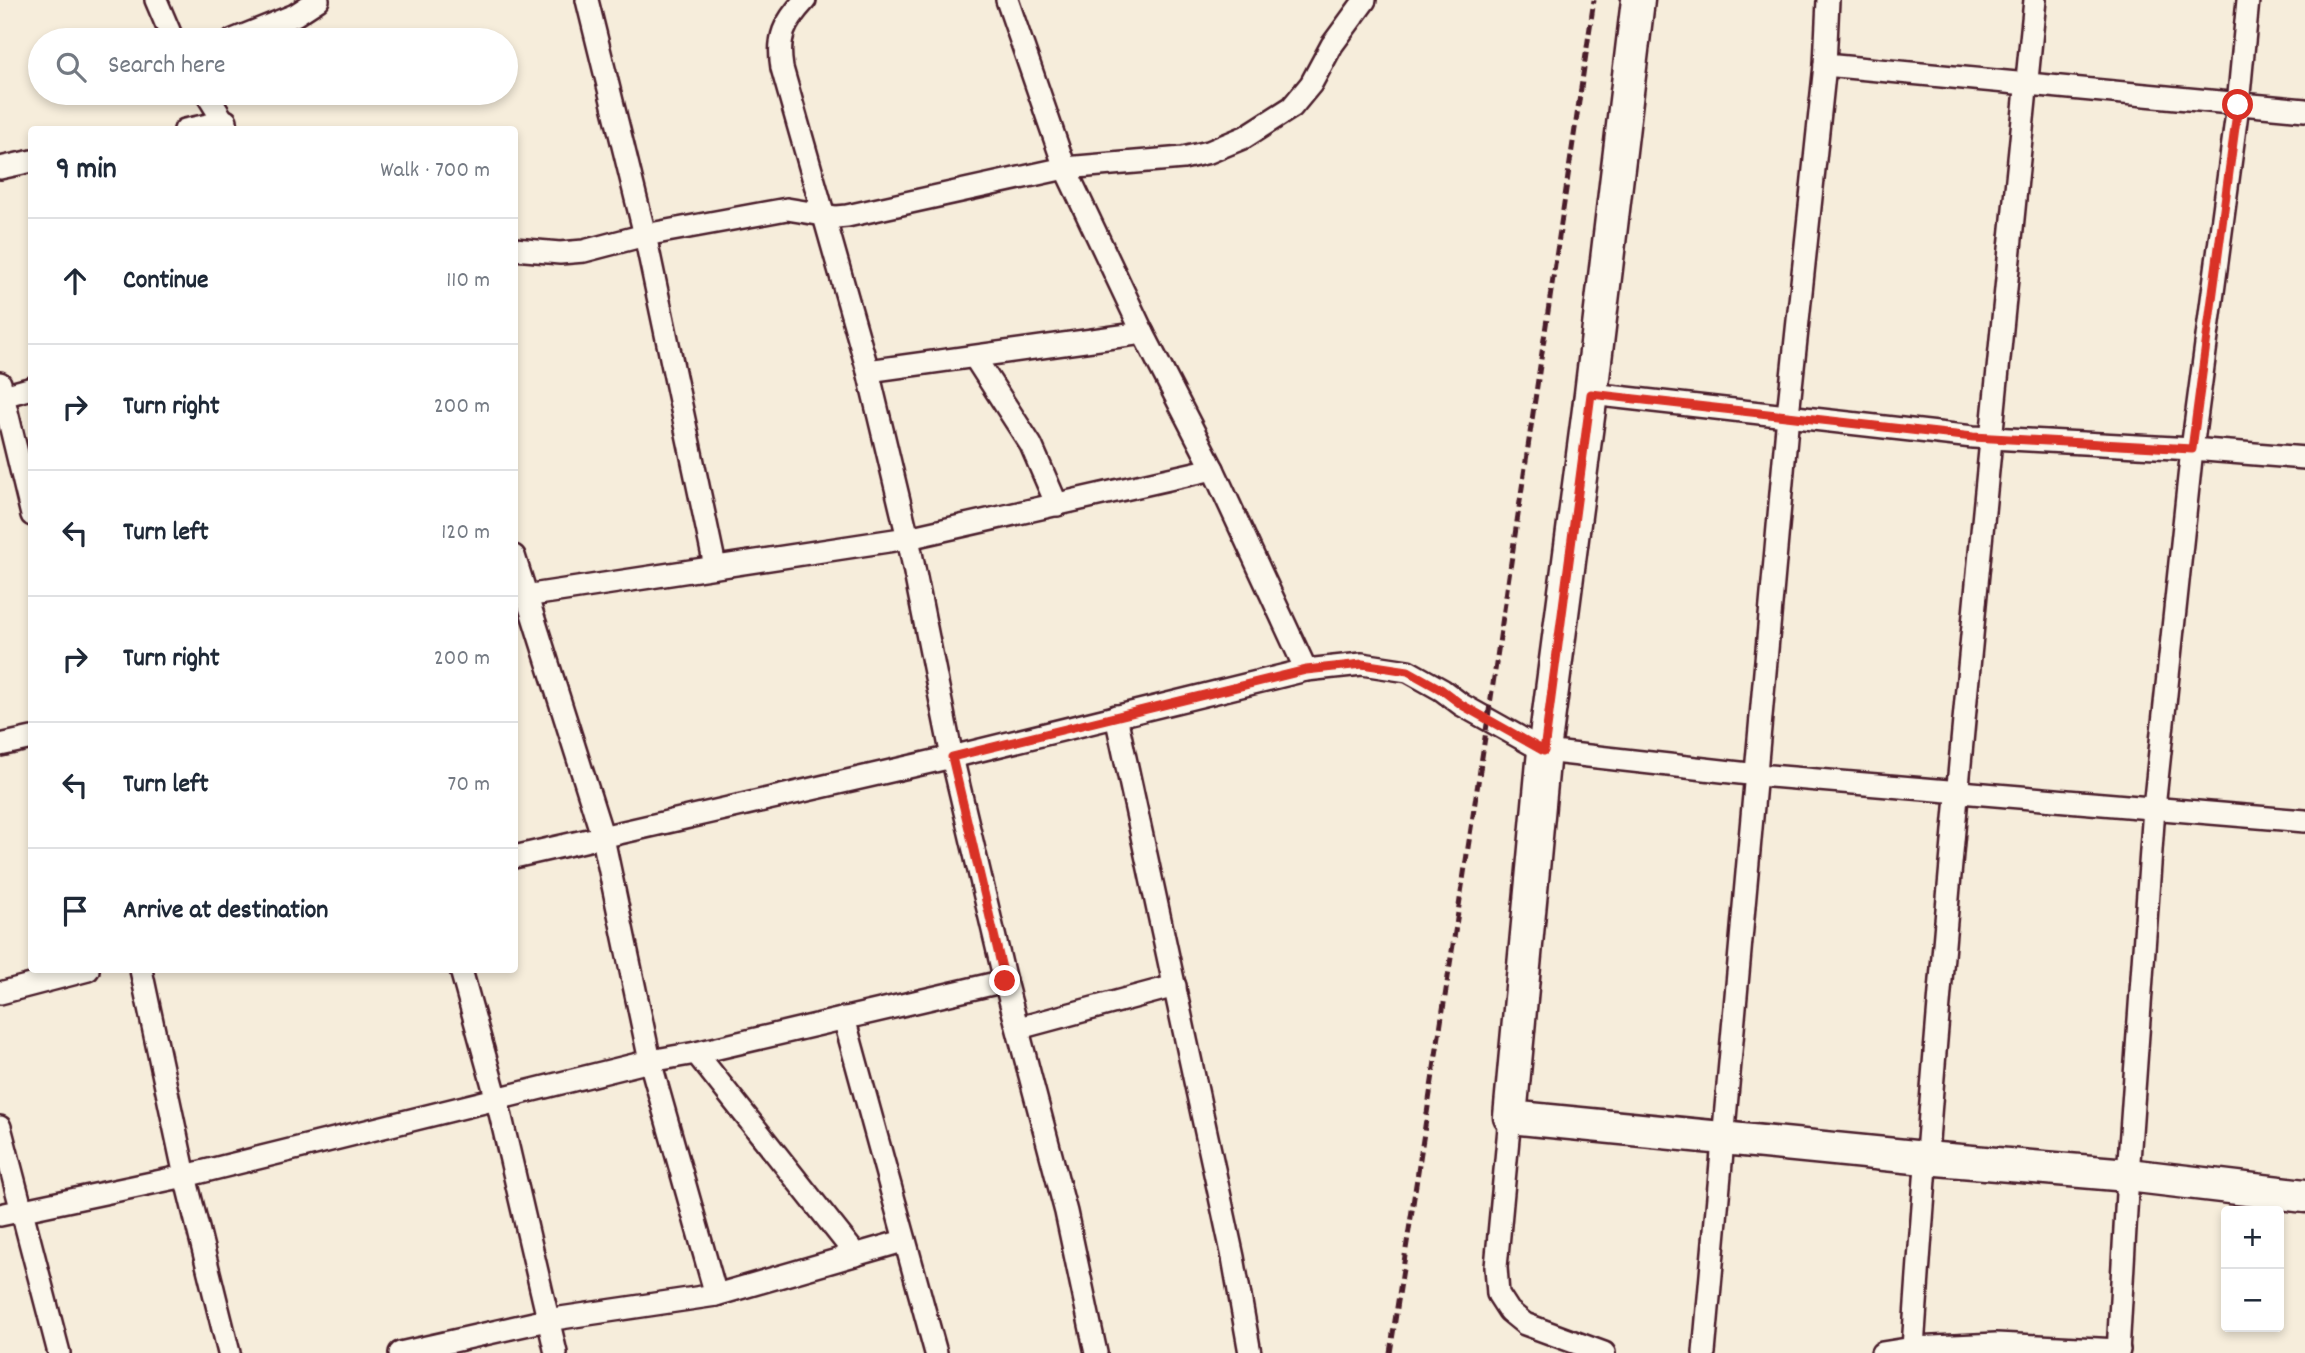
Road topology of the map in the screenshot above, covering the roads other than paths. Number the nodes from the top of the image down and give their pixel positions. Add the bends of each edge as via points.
1 (156, 0) edge
2 (318, 0) edge
3 (587, 0) edge
4 (805, 0) edge
5 (1007, 0) edge
6 (1365, 0) edge
7 (1638, 0) edge
8 (1828, 0) edge
9 (2035, 0) edge
10 (2248, 0) edge
11 (168, 28) edge
12 (263, 28) edge
13 (1825, 65) junction
14 (2026, 85) junction
15 (214, 105) edge
16 (2238, 105) junction
17 (2305, 110) edge
18 (227, 125) edge
19 (28, 162) edge
20 (0, 168) edge
21 (1065, 168) junction
22 (824, 216) junction
23 (646, 235) junction
24 (518, 249) edge
25 (1143, 333) junction
26 (975, 358) junction
27 (869, 371) junction
28 (28, 388) edge
29 (1, 389) edge
30 (1591, 394) junction
31 (1788, 415) junction
32 (1993, 438) junction
33 (2192, 449) junction
34 (2305, 458) edge
35 (1213, 469) junction
36 (28, 500) edge
37 (1057, 505) junction
38 (908, 538) junction
39 (715, 566) junction
40 (518, 569) edge
41 (526, 596) junction
42 (1306, 670) junction
43 (1116, 716) junction
44 (28, 739) edge
45 (0, 746) edge
46 (1544, 751) junction
47 (952, 757) junction
48 (1758, 775) junction
49 (1956, 791) junction
50 (2154, 808) junction
51 (2305, 821) edge
52 (603, 838) junction
53 (518, 856) edge
54 (77, 973) edge
55 (142, 973) edge
56 (462, 973) edge
57 (1005, 981) junction
58 (1175, 986) junction
59 (0, 993) edge
60 (844, 1018) junction
61 (1019, 1028) junction
62 (696, 1053) junction
63 (650, 1061) junction
64 (497, 1100) junction
65 (1510, 1116) junction
66 (0, 1127) edge
67 (1724, 1137) junction
68 (1925, 1158) junction
69 (2128, 1175) junction
70 (185, 1176) junction
71 (2305, 1196) edge
72 (23, 1210) junction
73 (0, 1216) edge
74 (903, 1241) junction
75 (856, 1255) junction
76 (716, 1295) junction
77 (547, 1320) junction
78 (1912, 1350) edge
79 (2118, 1351) edge
80 (59, 1353) edge
81 (229, 1353) edge
82 (400, 1353) edge
83 (556, 1353) edge
84 (936, 1353) edge
85 (1096, 1353) edge
86 (1250, 1353) edge
87 (1604, 1353) edge
88 (1704, 1353) edge
89 (1882, 1353) edge

1 - 11 street
2 - 12 street
3 - 23 street
4 - 22 street via 783,29 779,52
5 - 21 street
6 - 21 street via 1303,95 1245,136 1197,155
7 - 30 main road
8 - 13 street
9 - 14 street
10 - 16 street
13 - 14 street
13 - 31 street
14 - 16 street
14 - 32 street
15 - 18 street
16 - 17 street
16 - 33 street
19 - 20 street
21 - 22 street via 856,215
21 - 25 street
22 - 23 street via 788,209
22 - 27 street
23 - 24 street via 584,251
23 - 39 street
25 - 26 street
25 - 35 street
26 - 27 street
26 - 37 street via 1027,439
27 - 38 street
28 - 29 street
29 - 36 street
30 - 31 street
30 - 46 main road
31 - 32 street
31 - 48 street
32 - 33 street
32 - 49 street
33 - 34 street
33 - 50 street
35 - 37 street
35 - 42 street
37 - 38 street
38 - 39 street
38 - 47 street
39 - 41 street
40 - 41 street
41 - 52 street
42 - 43 street
42 - 46 street via 1362,664 1408,671
43 - 47 street
43 - 58 street
44 - 45 street
46 - 48 street
46 - 65 main road
47 - 52 street
47 - 57 street
48 - 49 street
48 - 67 street
49 - 50 street
49 - 68 street
50 - 51 street
50 - 69 street
52 - 53 street
52 - 63 street
54 - 59 street
55 - 70 street
56 - 64 street
57 - 60 street
57 - 61 street
58 - 61 street
58 - 86 street
60 - 62 street
60 - 74 street
61 - 85 street
62 - 63 street
62 - 75 street
63 - 64 street
63 - 76 street
64 - 70 street
64 - 77 street
65 - 67 main road
65 - 87 street via 1496,1267 1498,1294 1525,1324
66 - 72 street
67 - 68 main road
67 - 88 street
68 - 69 main road
68 - 78 street
69 - 71 main road
69 - 79 street
70 - 72 street
70 - 81 street
72 - 73 street
72 - 80 street
74 - 75 street
74 - 84 street
75 - 76 street
76 - 77 street
77 - 82 street
77 - 83 street
78 - 79 street via 1996,1344
78 - 89 street

